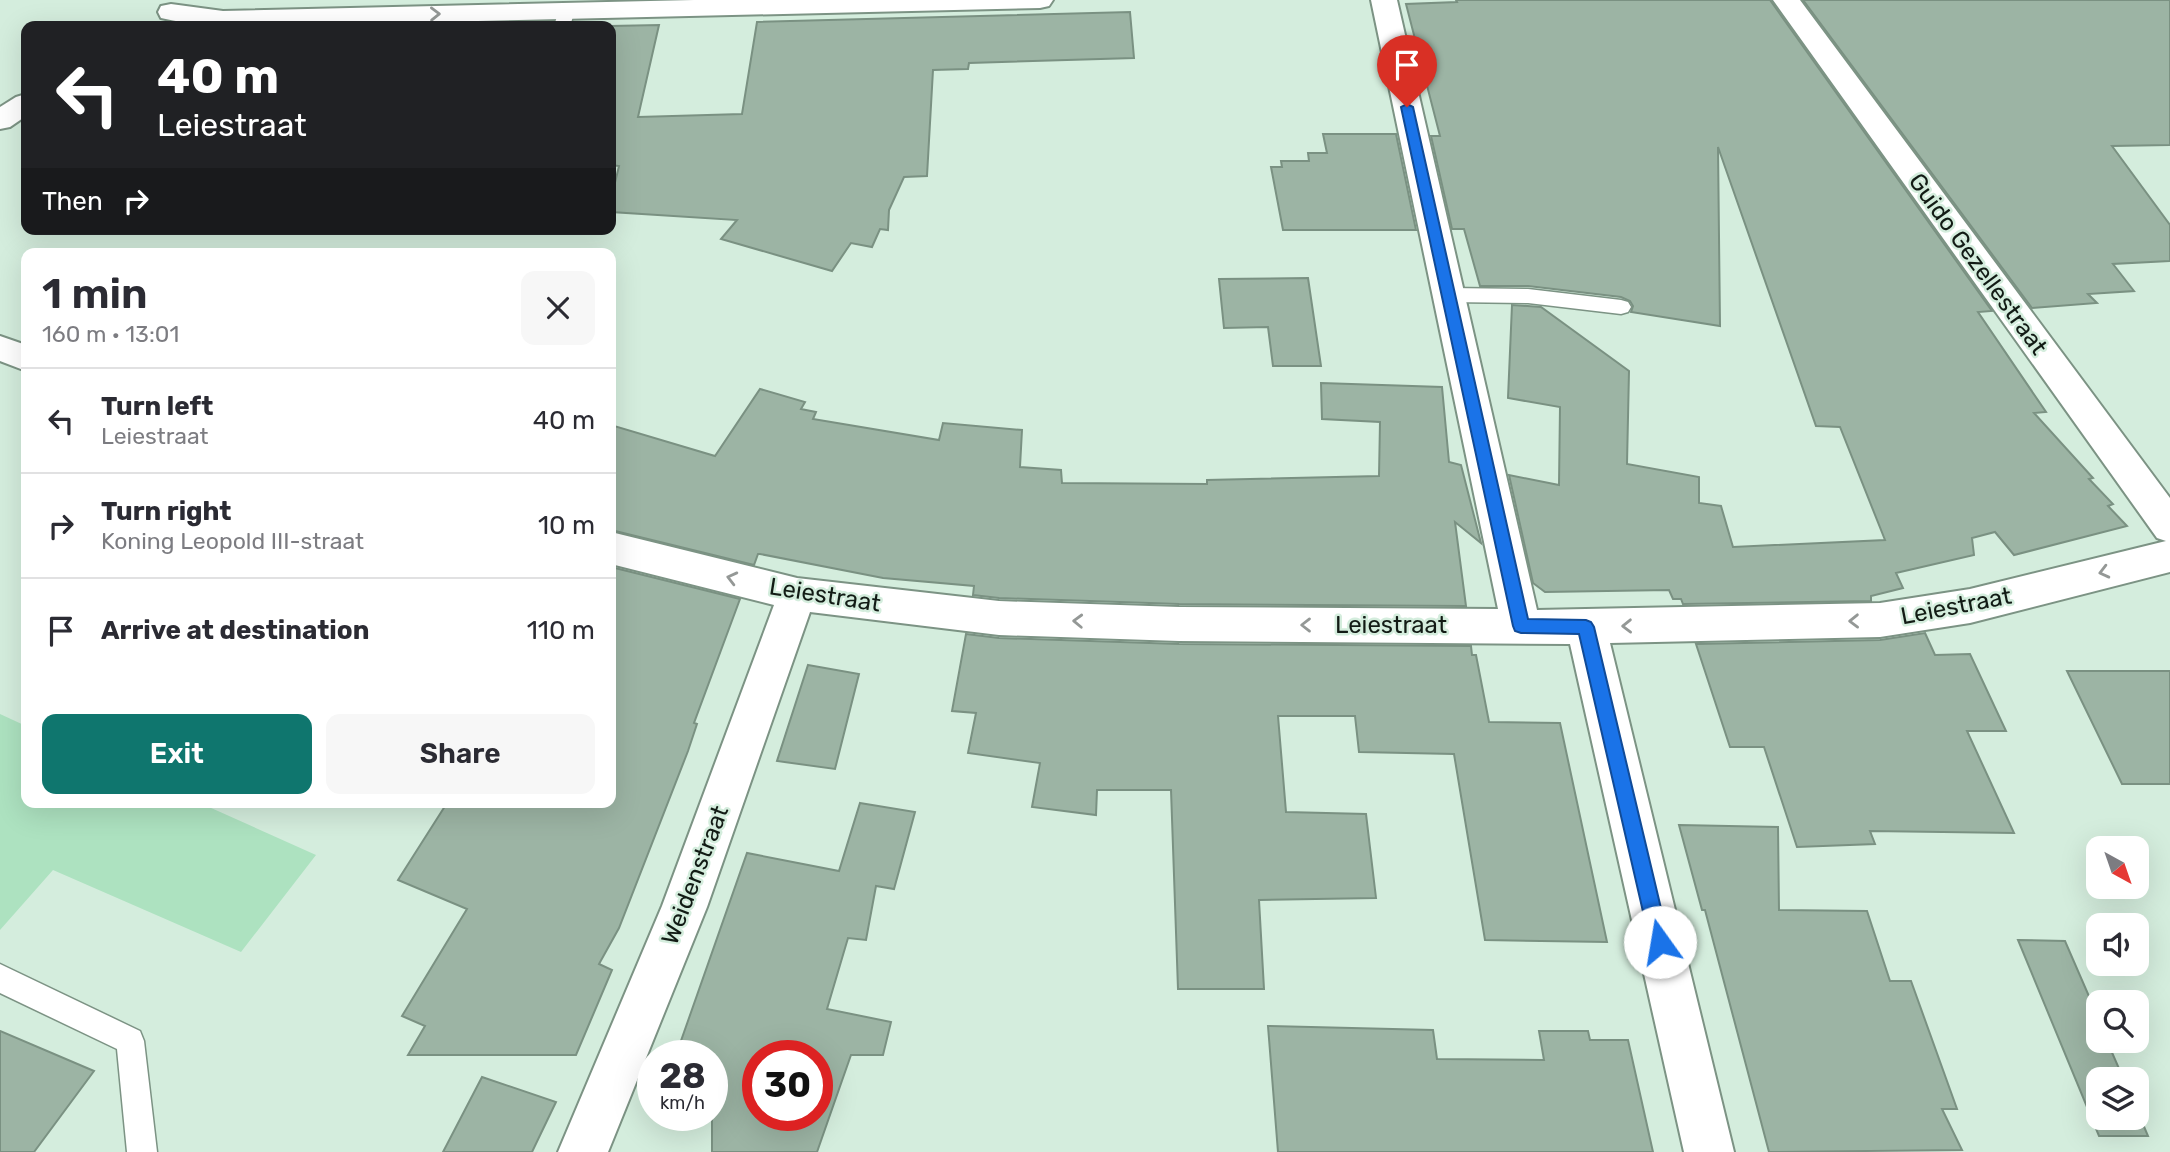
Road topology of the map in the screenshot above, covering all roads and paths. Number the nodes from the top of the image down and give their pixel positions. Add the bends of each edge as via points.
1 (1040, 0) edge
2 (1384, 0) edge
3 (1786, 0) edge
4 (180, 6) edge
5 (565, 18) edge
6 (156, 21) edge
7 (21, 106) edge
8 (0, 120) edge
9 (1449, 295) junction
10 (1621, 307) dead end
11 (0, 348) edge
12 (21, 356) edge
13 (2170, 527) edge
14 (616, 549) edge
15 (2170, 556) edge
16 (797, 594) junction
17 (1521, 626) junction
18 (1586, 627) junction
19 (0, 978) edge
20 (142, 1152) edge
21 (583, 1152) edge
22 (1709, 1152) edge

1 - 5 street
2 - 9 street
3 - 13 street, Guido Gezellestraat
4 -> 5 street via 223,19
4 - 6 street
7 - 8 street
9 - 10 lane via 1528,296
9 - 17 street
11 - 12 street
16 -> 14 street, Leiestraat
15 -> 18 street, Leiestraat via 1970,606 1880,620
17 -> 16 street, Leiestraat via 999,618
16 - 21 street, Weidenstraat via 684,907
17 - 18 street, Leiestraat
18 - 22 street
19 - 20 lane via 130,1041

